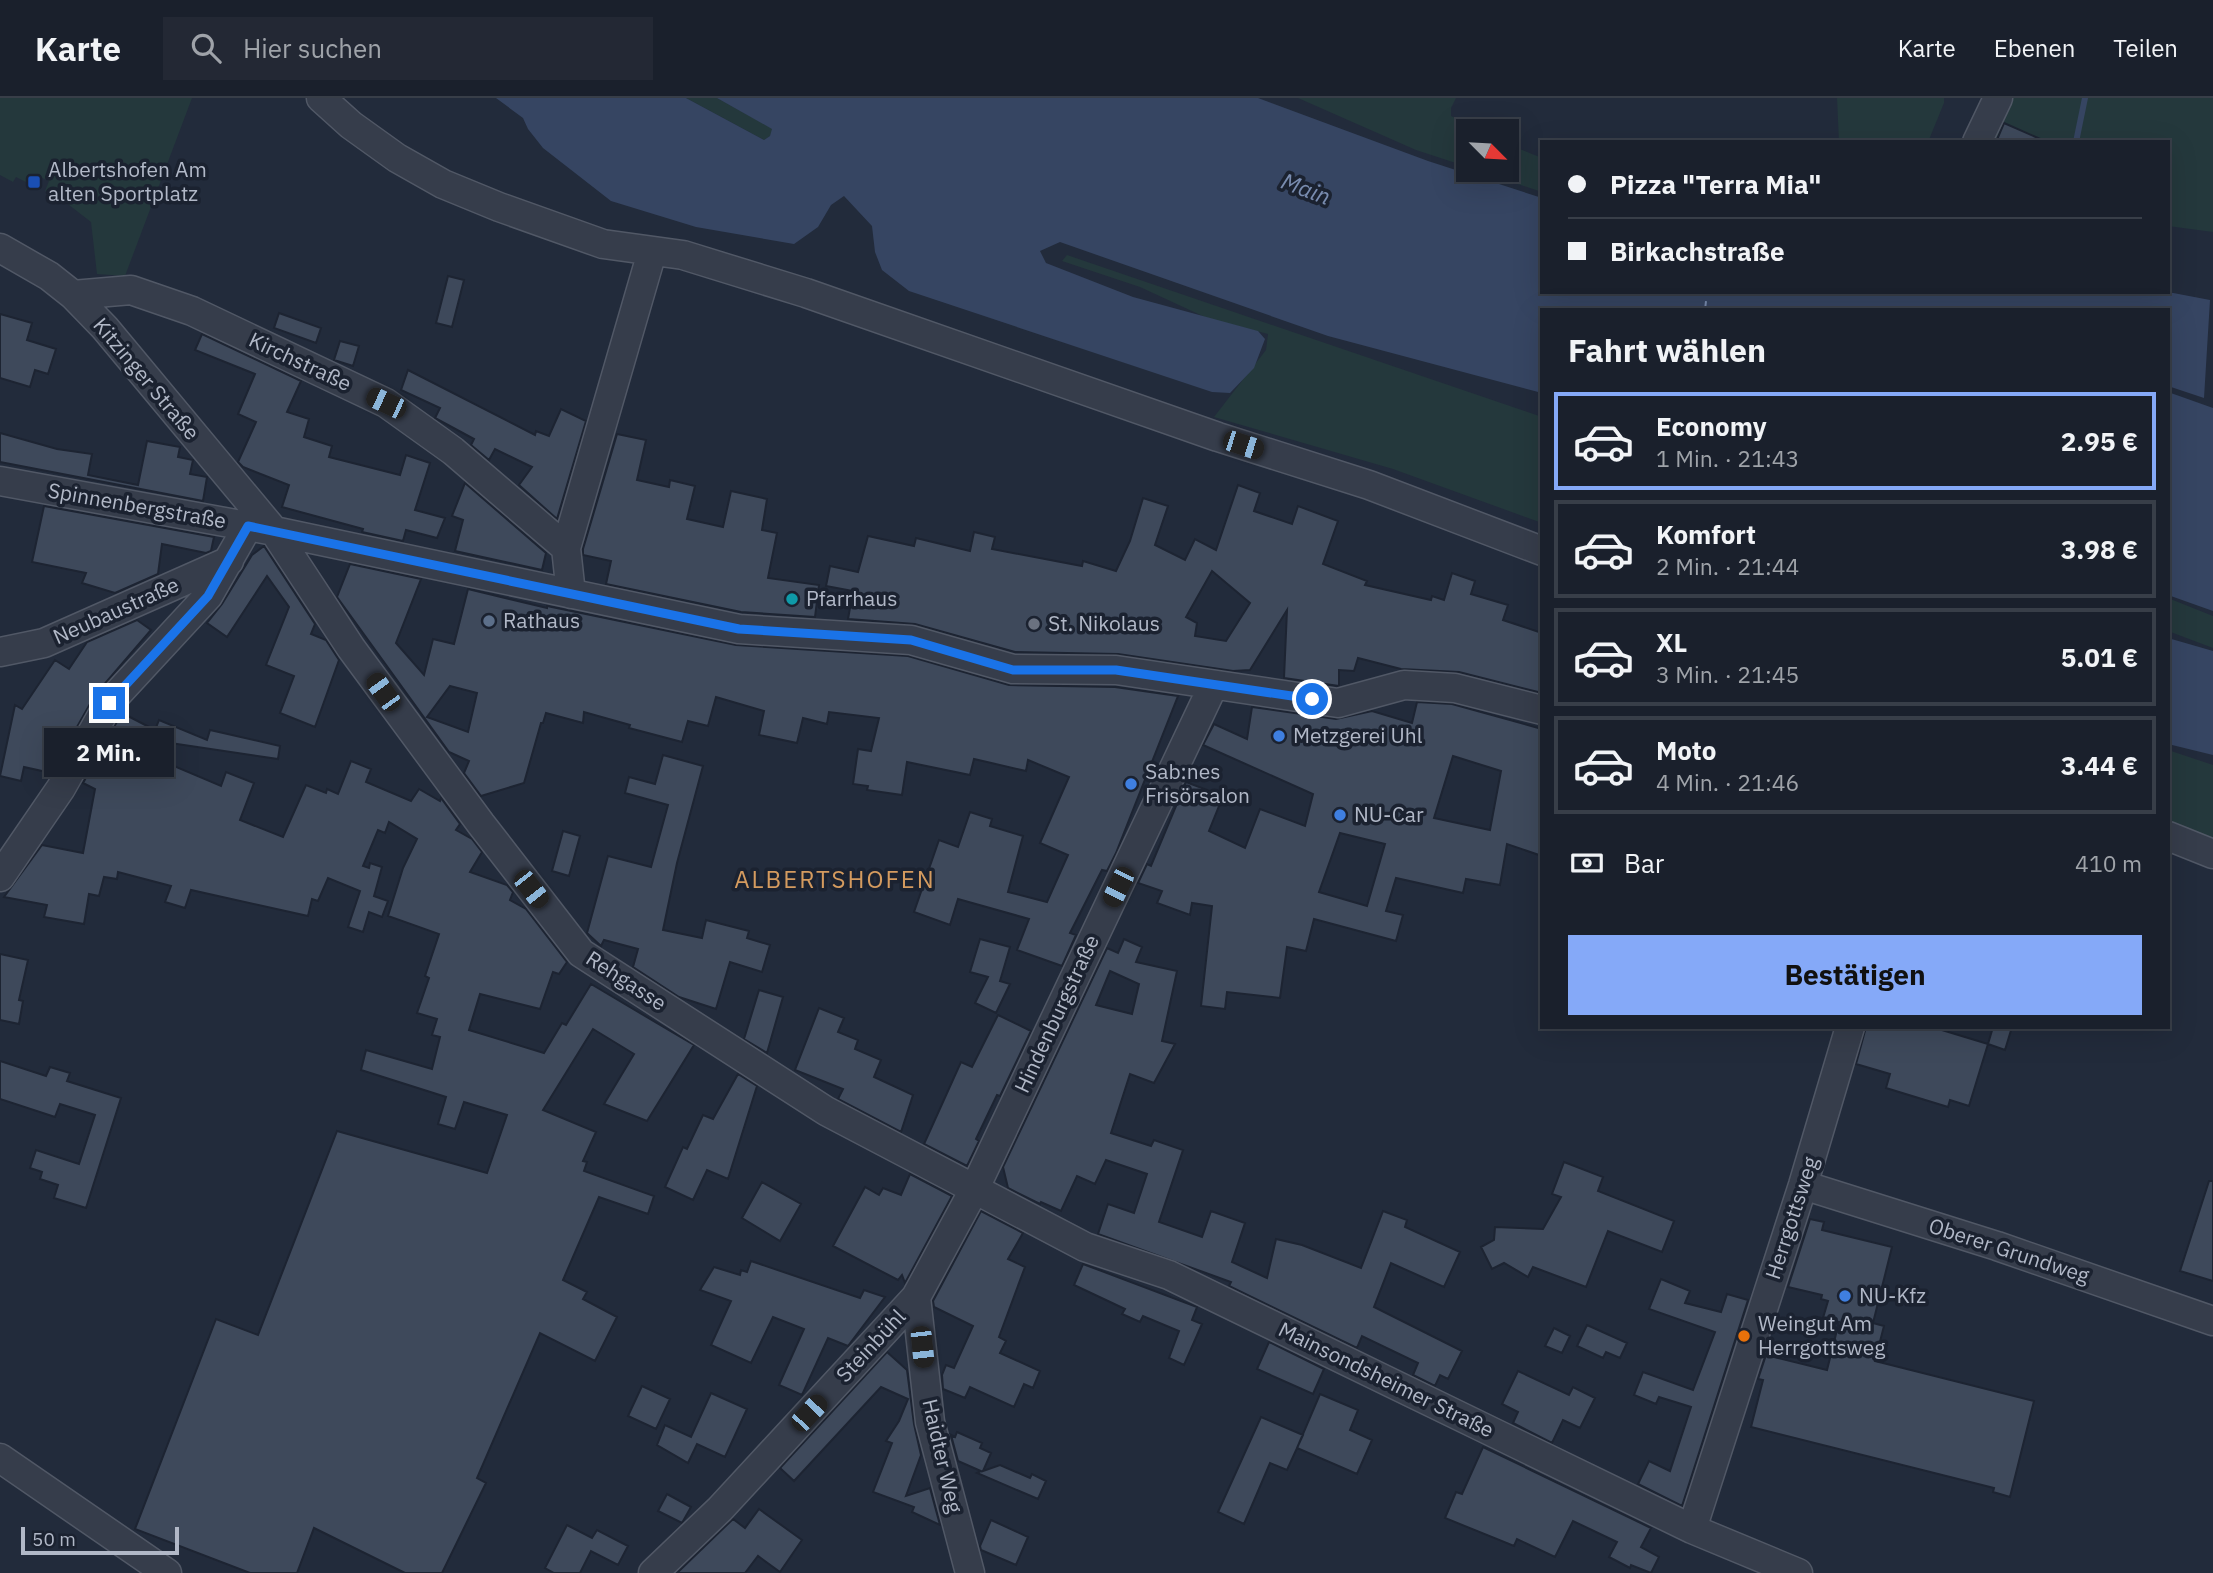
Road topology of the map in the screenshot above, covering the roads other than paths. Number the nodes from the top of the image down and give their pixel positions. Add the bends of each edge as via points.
1 (321, 98) edge
2 (1998, 98) edge
3 (1978, 140) edge
4 (0, 248) edge
5 (652, 252) junction
6 (73, 295) junction
7 (0, 481) edge
8 (261, 528) junction
9 (566, 548) junction
10 (1540, 550) edge
11 (229, 561) junction
12 (571, 594) junction
13 (0, 652) edge
14 (1213, 686) junction
15 (1540, 709) edge
16 (2170, 837) edge
17 (2213, 854) edge
18 (0, 877) edge
19 (1849, 1029) edge
20 (1803, 1185) junction
21 (974, 1190) junction
22 (916, 1297) junction
23 (2213, 1321) edge
24 (0, 1458) edge
25 (1692, 1529) junction
26 (167, 1573) edge
27 (653, 1573) edge
28 (970, 1573) edge
29 (1798, 1573) edge

1 - 5 street via 397,158 443,184 603,244
2 - 3 street
4 - 6 street, Kitzinger Straße
5 - 9 street
5 - 10 street via 684,256 806,293 1369,485
6 - 8 street, Kitzinger Straße via 105,328
6 - 9 street, Kirchstraße via 131,290 192,311 386,403 453,451
7 - 8 street, Spinnenbergstraße
8 - 11 street
8 - 12 street
8 - 21 street, Rehgasse via 581,953 826,1111
9 - 12 street
11 - 13 street, Neubaustraße via 44,643
11 - 18 street via 208,596 109,703 61,788
12 - 14 street via 739,629 911,640 1013,670 1116,670
14 - 15 street via 1338,703 1404,685 1455,688
14 - 21 street, Hindenburgstraße
16 - 17 street
19 - 20 street, Herrgottsweg
20 - 23 street, Oberer Grundweg
20 - 25 street, Herrgottsweg
21 - 22 street, Steinbühl
21 - 25 street, Mainsondsheimer Straße via 1085,1247 1169,1275
22 - 27 street, Steinbühl via 720,1509
22 - 28 street, Haidter Weg via 930,1422
24 - 26 street
25 - 29 street, Mainsondsheimer Straße

